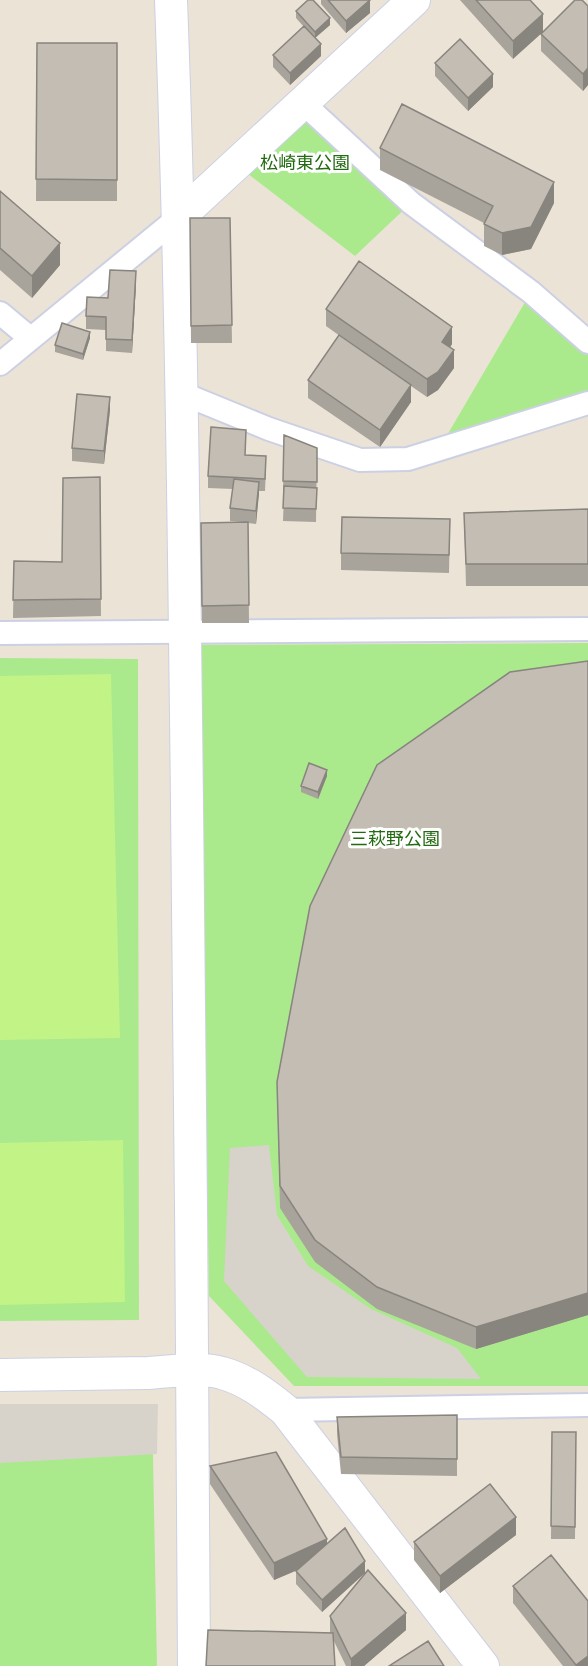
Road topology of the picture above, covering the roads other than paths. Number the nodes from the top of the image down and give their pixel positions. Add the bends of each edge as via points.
1 (171, 0) edge
2 (414, 0) edge
3 (302, 102) junction
4 (179, 217) junction
5 (0, 313) edge
6 (30, 338) junction
7 (588, 342) edge
8 (0, 364) edge
9 (181, 393) junction
10 (588, 403) edge
11 (588, 629) edge
12 (185, 632) junction
13 (0, 633) edge
14 (193, 1370) junction
15 (0, 1375) edge
16 (588, 1405) edge
17 (285, 1410) junction
18 (194, 1666) edge
19 (483, 1666) edge

1 - 4 street
2 - 3 street
3 - 4 street
3 - 7 street via 411,203 531,292
4 - 6 street
4 - 9 street
5 - 6 street
6 - 8 street
9 - 10 street via 360,460 408,459
9 - 12 street
11 - 12 street
12 - 13 street
12 - 14 street
14 - 15 street
14 - 17 street via 240,1379
14 - 18 street
16 - 17 street
17 - 19 street

